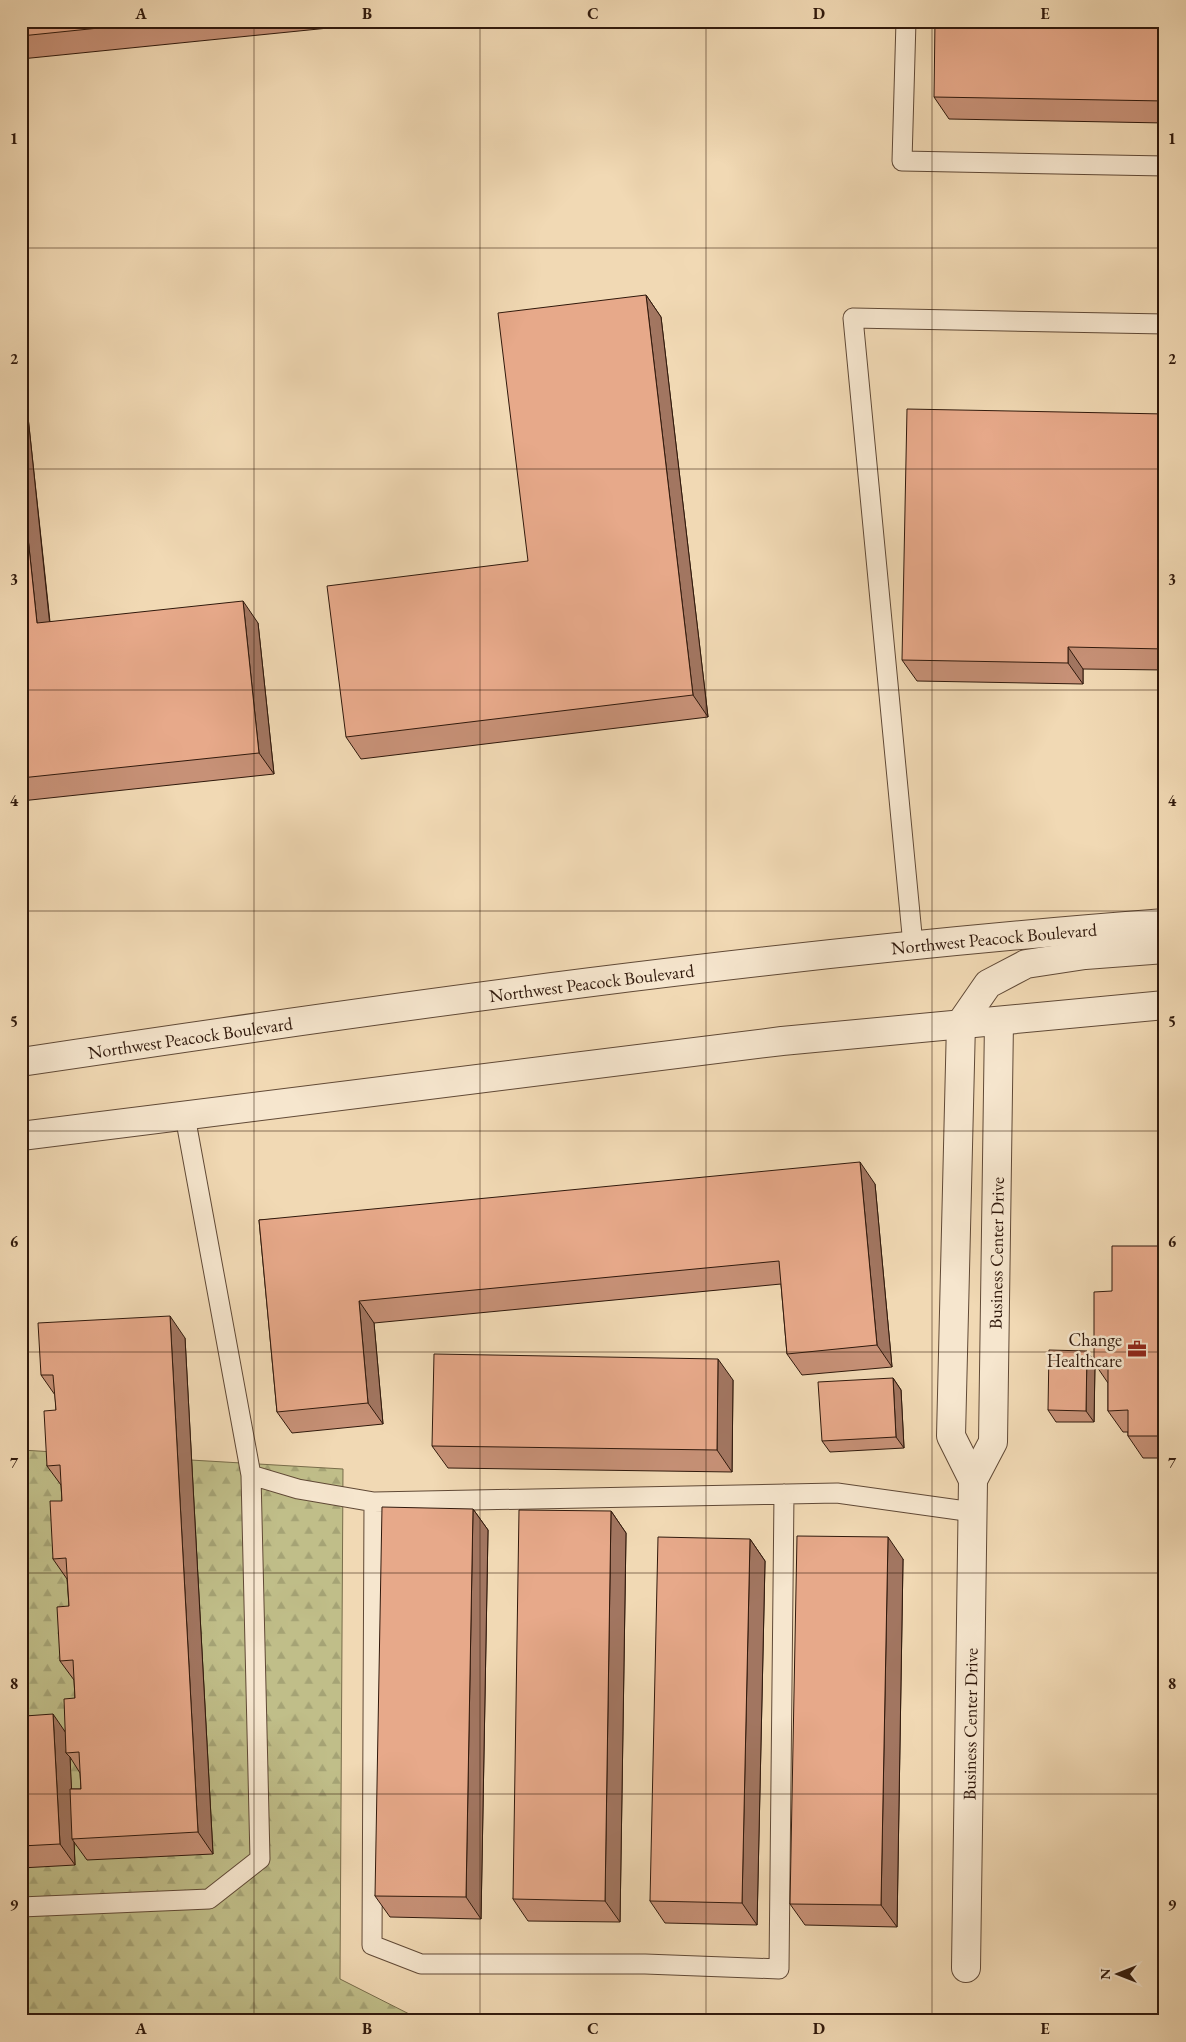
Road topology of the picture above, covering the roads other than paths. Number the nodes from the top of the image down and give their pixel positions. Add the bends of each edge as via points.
1 (906, 21) edge
2 (1165, 166) edge
3 (1165, 324) edge
4 (1165, 923) edge
5 (912, 945) junction
6 (1165, 949) edge
7 (1165, 1005) edge
8 (1000, 1021) junction
9 (961, 1024) junction
10 (21, 1062) edge
11 (185, 1116) junction
12 (21, 1136) edge
13 (250, 1475) junction
14 (974, 1480) junction
15 (784, 1494) junction
16 (374, 1502) junction
17 (973, 1512) junction
18 (21, 1908) edge
19 (966, 1968) dead end

1 - 2 lane via 902,161
3 - 5 lane via 853,318
4 - 5 street, Northwest Peacock Boulevard
5 - 10 street, Northwest Peacock Boulevard via 359,1012
6 - 9 street via 1085,955 1026,964 988,984
7 - 8 street
8 - 9 street
8 - 14 street, Business Center Drive via 993,1442
9 - 11 street via 782,1041
9 - 14 street, Business Center Drive via 951,1436
11 - 12 street
11 - 13 lane
13 - 16 lane via 298,1489
13 - 18 lane via 260,1859 208,1899
14 - 17 street, Business Center Drive
15 - 16 lane
15 - 16 lane via 779,1969 644,1964 421,1964 372,1946
15 - 17 lane via 837,1493
17 - 19 street, Business Center Drive

